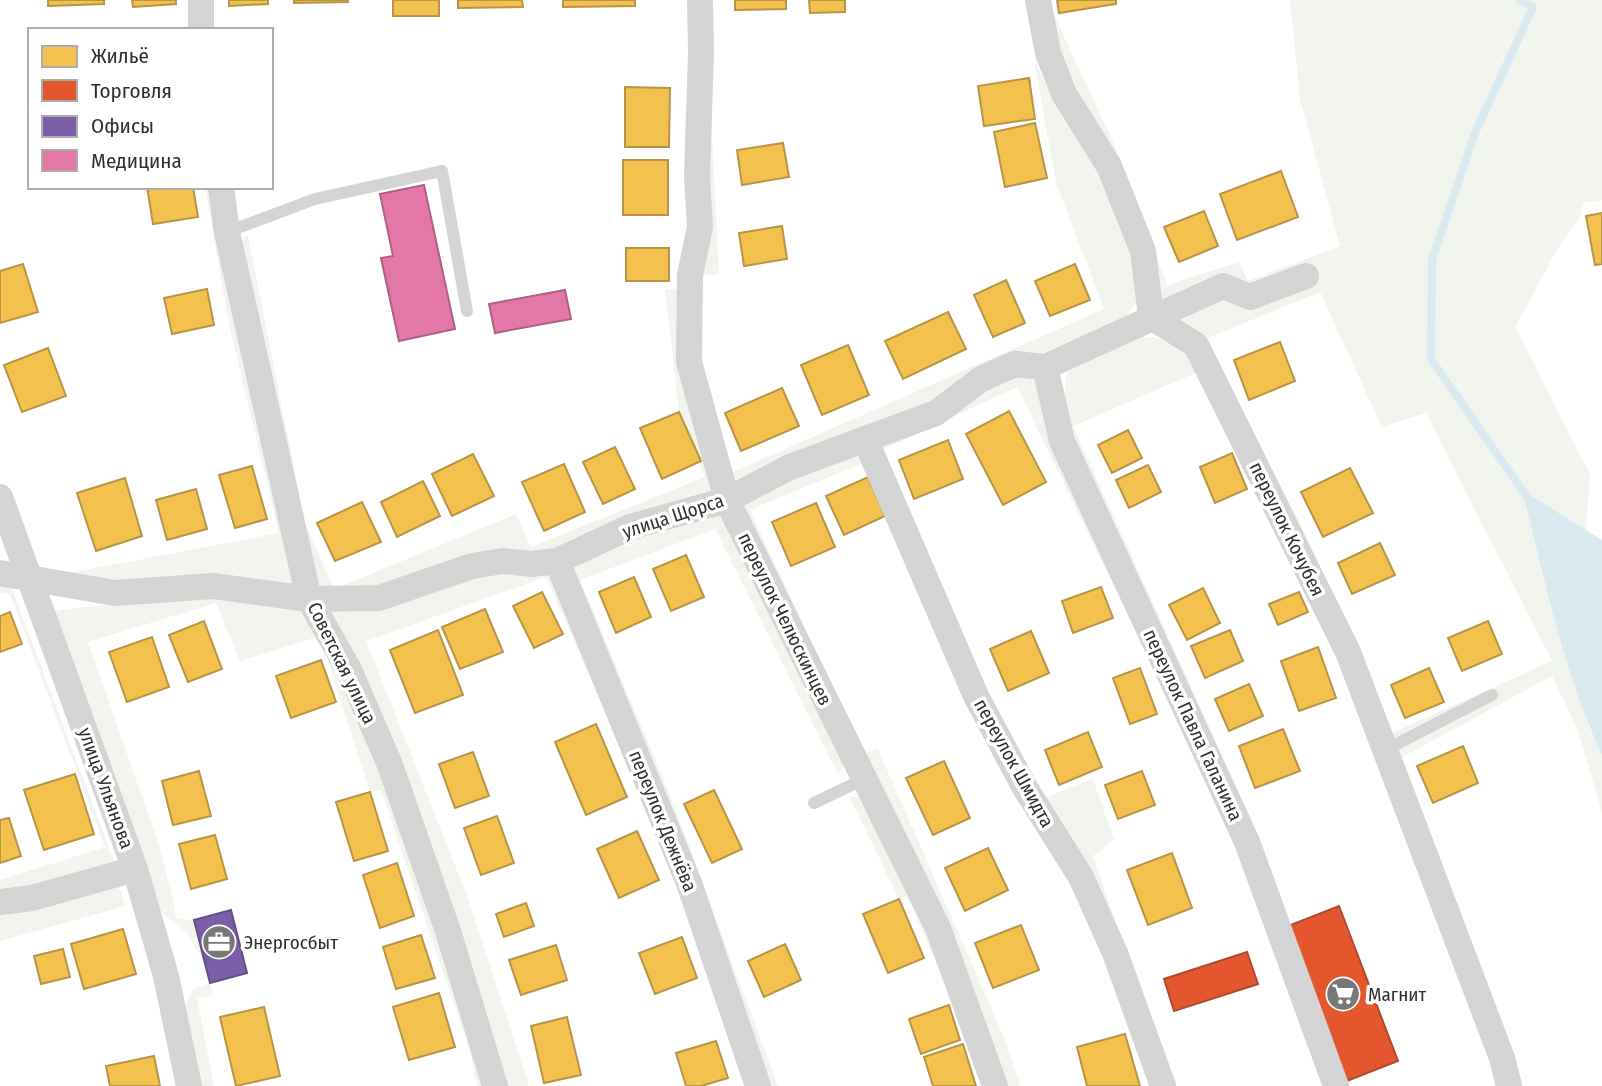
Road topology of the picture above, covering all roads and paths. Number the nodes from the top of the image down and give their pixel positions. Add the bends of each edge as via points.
1 (201, 0) edge
2 (699, 0) edge
3 (1038, 0) edge
4 (201, 28) edge
5 (221, 189) edge
6 (227, 232) junction
7 (1306, 276) dead end
8 (467, 311) dead end
9 (1150, 317) junction
10 (1045, 367) junction
11 (865, 439) junction
12 (0, 497) edge
13 (727, 500) junction
14 (557, 561) junction
15 (0, 573) edge
16 (29, 579) junction
17 (309, 599) junction
18 (1492, 695) dead end
19 (1385, 750) junction
20 (864, 779) junction
21 (814, 803) dead end
22 (135, 869) junction
23 (0, 902) edge
24 (189, 1086) edge
25 (495, 1086) edge
26 (758, 1086) edge
27 (995, 1086) edge
28 (1163, 1086) edge
29 (1336, 1086) edge
30 (1509, 1086) edge

1 - 4 street
2 - 13 street, переулок Челюскинцев via 700,228 690,275 689,362
3 - 9 street via 1048,53 1064,94 1109,166 1143,251
5 - 6 street, Советская улица
6 - 8 lane via 315,199 442,171
6 - 17 street, Советская улица
7 - 9 street, улица Щорса via 1250,297 1223,286
9 - 10 street, улица Щорса
9 - 19 street, переулок Кочубея via 1196,345 1348,652
10 - 11 street, улица Щорса via 1015,364 981,379 936,413
10 - 29 street, переулок Павла Галанина via 1062,441 1247,842
11 - 13 street, улица Щорса via 790,467
11 - 28 street, переулок Шмидта via 976,696 1025,788 1081,877 1115,953
12 - 16 street, улица Ульянова
13 - 14 street, улица Щорса via 630,527
13 - 20 street, переулок Челюскинцев
14 - 17 street, улица Щорса via 472,566 379,598
14 - 26 street, переулок Дежнёва via 689,883
15 - 16 street, улица Щорса
16 - 17 street, улица Щорса via 115,593 213,586
16 - 22 street, улица Ульянова
17 - 25 street, Советская улица via 349,670 390,765 448,931
18 - 19 lane
19 - 30 street, переулок Кочубея
20 - 21 lane
20 - 27 street, переулок Челюскинцев via 938,928
22 - 23 street via 32,898
22 - 24 street, улица Ульянова via 166,976

